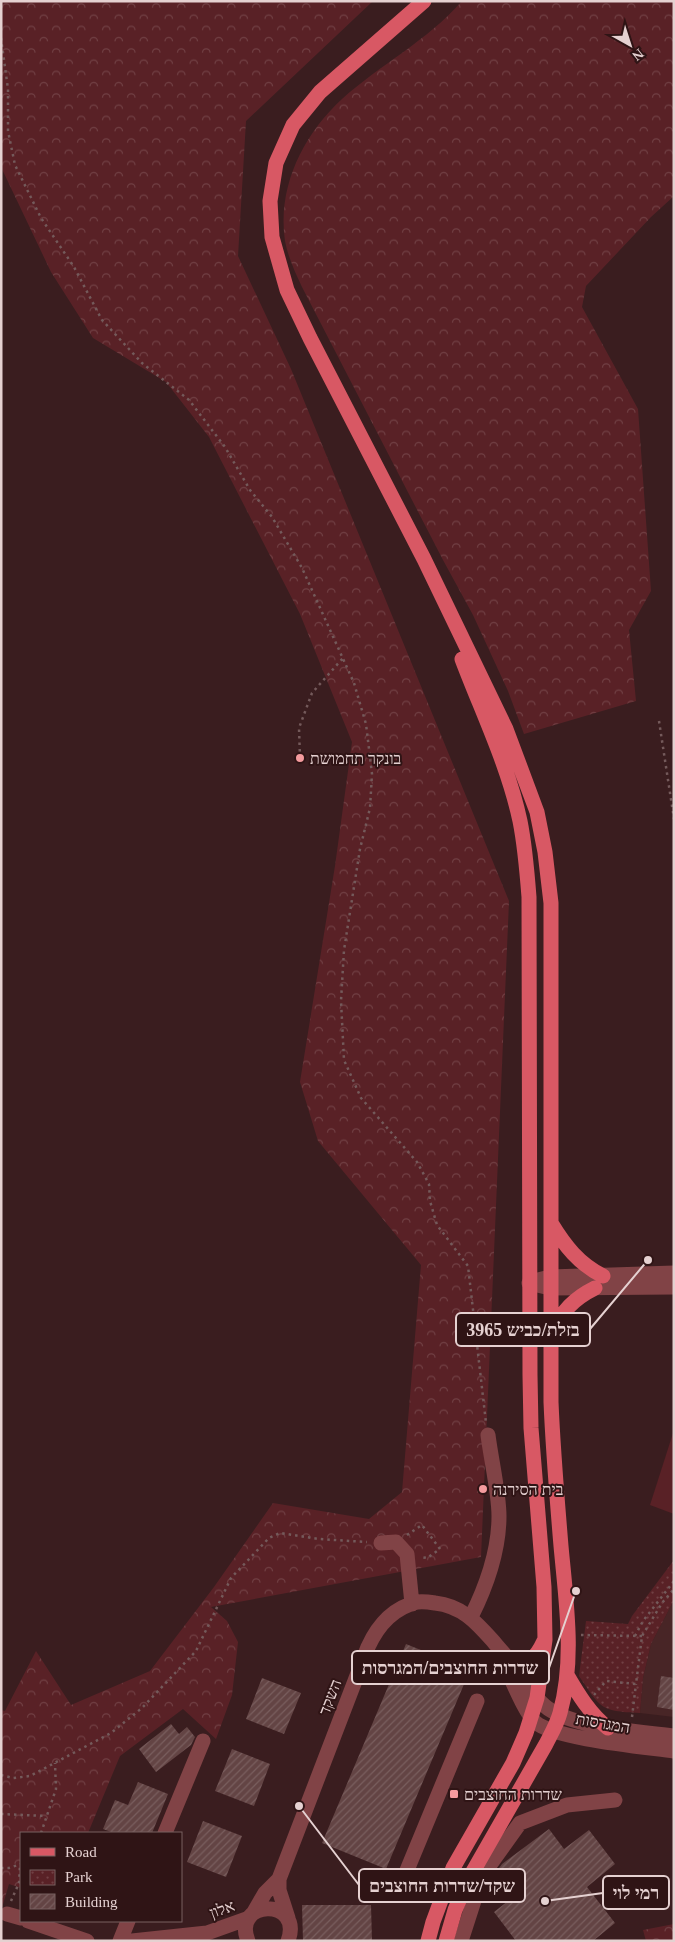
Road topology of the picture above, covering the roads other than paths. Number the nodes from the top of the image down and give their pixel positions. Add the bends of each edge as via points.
1 (424, 1) edge
2 (424, 559) junction
3 (550, 1223) junction
4 (674, 1273) edge
5 (599, 1282) junction
6 (530, 1283) junction
7 (550, 1283) junction
8 (674, 1287) edge
9 (550, 1339) junction
10 (488, 1435) road end
11 (388, 1542) road end
12 (412, 1604) junction
13 (471, 1617) junction
14 (545, 1640) junction
15 (492, 1641) junction
16 (508, 1658) junction
17 (567, 1675) junction
18 (537, 1698) junction
19 (477, 1701) dead end
20 (559, 1715) junction
21 (531, 1717) junction
22 (608, 1728) junction
23 (553, 1731) junction
24 (674, 1736) edge
25 (203, 1741) dead end
26 (674, 1750) edge
27 (615, 1800) dead end
28 (165, 1832) edge
29 (279, 1879) junction
30 (444, 1891) junction
31 (252, 1915) junction
32 (288, 1918) junction
33 (31, 1922) edge
34 (128, 1922) edge
35 (207, 1933) junction
36 (88, 1941) edge
37 (120, 1941) edge
38 (132, 1941) edge
39 (243, 1941) edge
40 (248, 1941) edge
41 (288, 1941) edge
42 (428, 1941) edge
43 (446, 1941) edge
44 (461, 1941) edge

1 - 2 main road via 320,92 293,125 276,163 270,200 272,237 287,290
2 - 3 main road via 509,737 537,812 545,852 551,903
2 - 6 main road via 507,775 526,854 529,897
3 - 5 main road via 573,1255 591,1270
3 - 7 main road
4 - 5 street
5 - 7 street
5 - 8 street
5 - 9 main road via 566,1308
6 - 7 street
6 - 14 main road via 531,1428
7 - 9 main road
9 - 17 main road via 553,1450
10 - 13 street via 500,1514 498,1538 485,1588
11 - 12 street via 407,1554
12 - 13 street, השקד via 422,1601 438,1603 455,1607
12 - 29 street, השקד via 400,1608 375,1632
13 - 15 street, השקד
14 - 16 main road via 535,1656 525,1664
14 - 18 main road
15 - 16 street, השקד
15 - 21 street, השקד
16 - 18 street, השקד
17 - 20 main road
17 - 22 main road via 586,1704
18 - 20 street, המגרסות
18 - 21 main road
19 - 30 street via 404,1875
20 - 22 street, המגרסות
20 - 23 main road
21 - 23 street, המגרסות
21 - 30 main road via 513,1763
22 - 24 street, המגרסות
23 - 26 street, המגרסות via 604,1742
23 - 43 main road via 467,1882
25 - 28 street
27 - 44 street via 567,1805 520,1822 482,1876
29 - 31 street, השקד via 265,1893
29 - 32 street
30 - 42 main road
31 - 32 street, אלון via 268,1907
31 - 35 street, אלון
31 - 40 street via 245,1932
32 - 41 street via 291,1932
33 - 36 street
34 - 37 street
35 - 38 street, אלון
35 - 39 street, אלון

